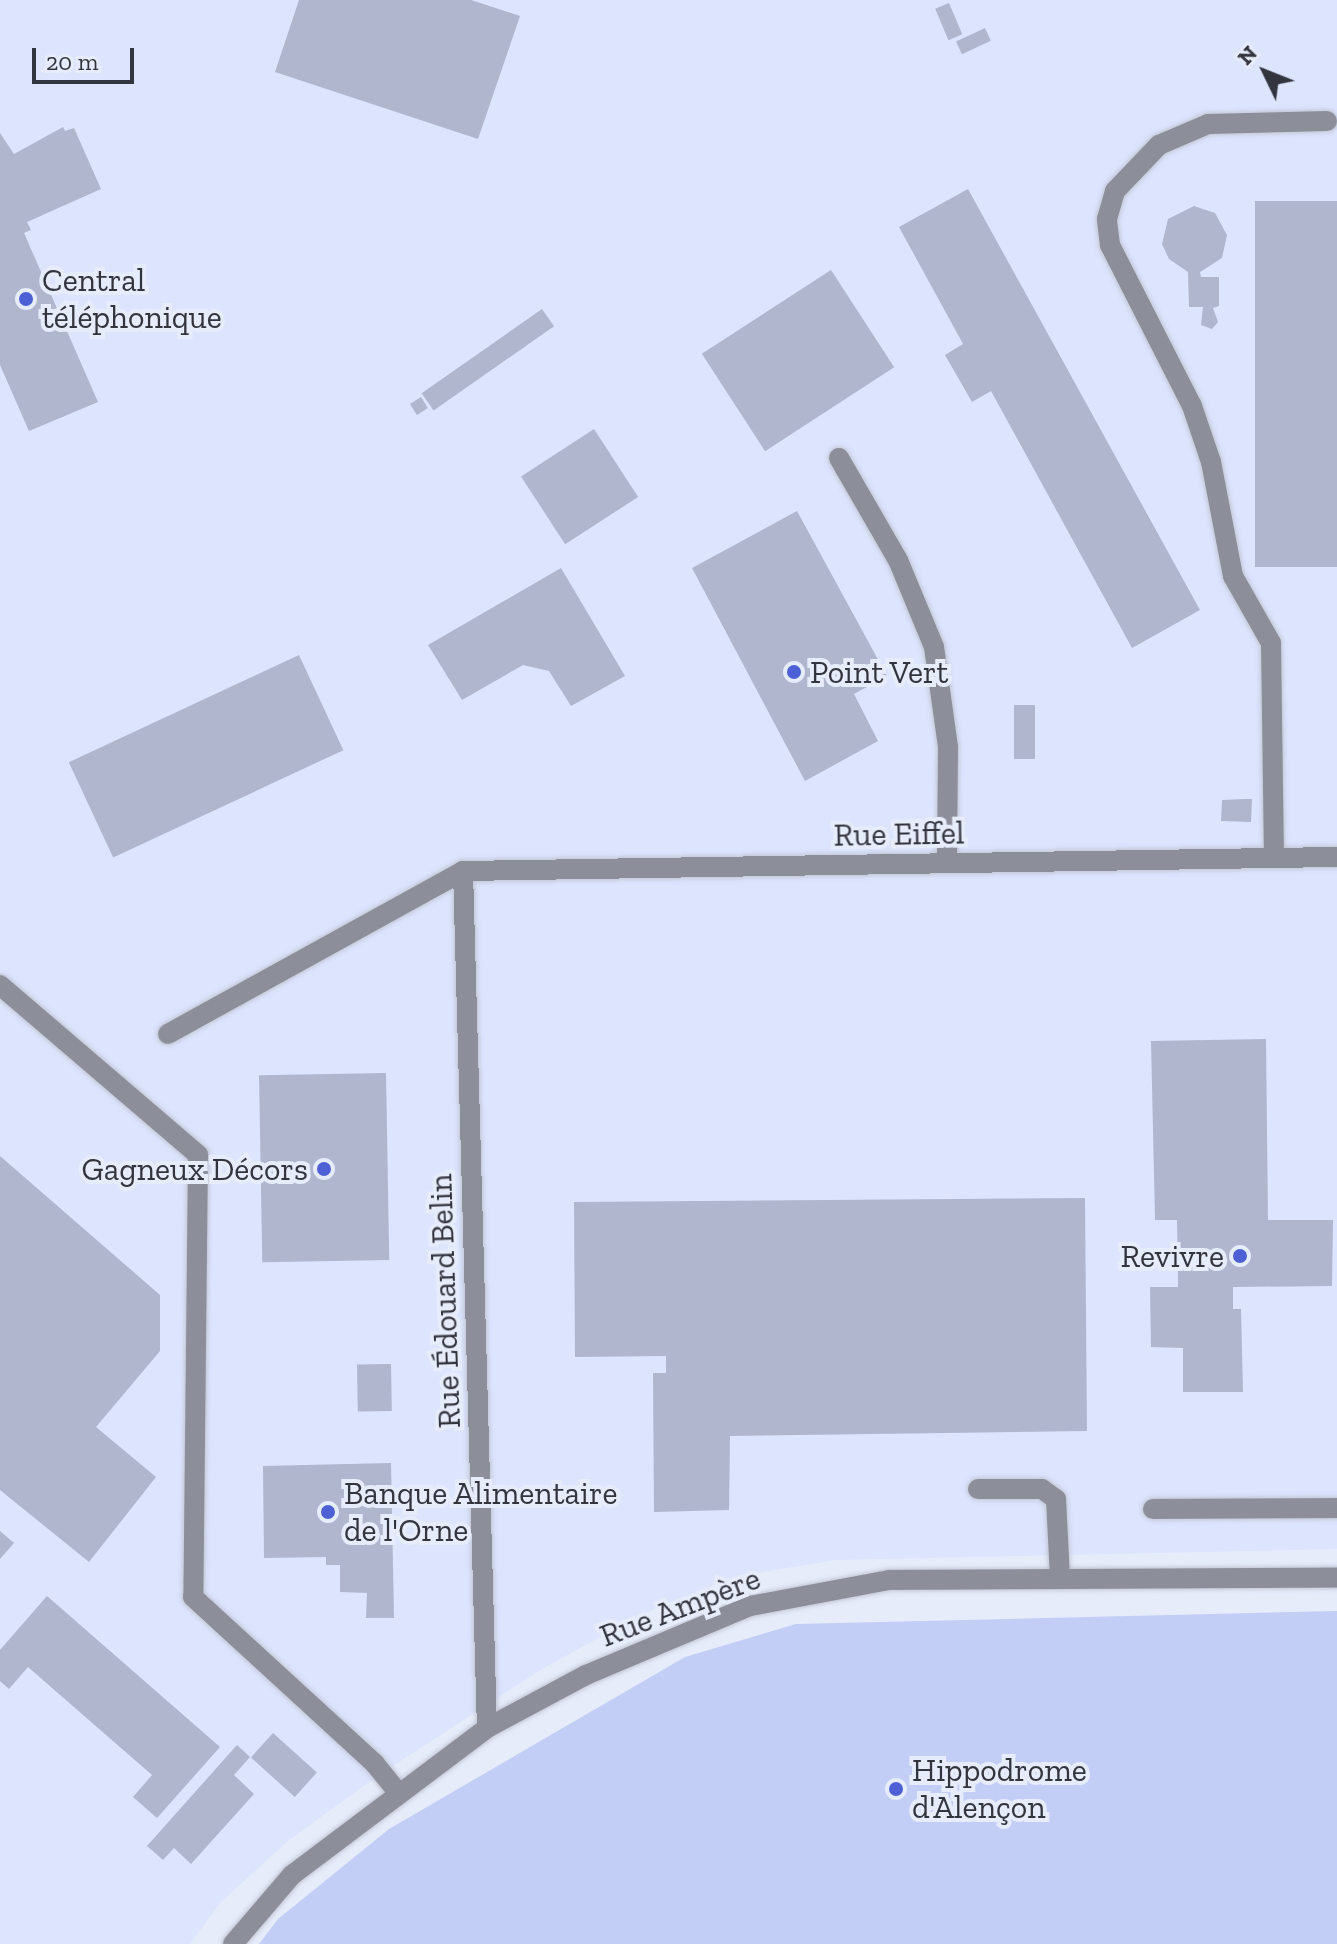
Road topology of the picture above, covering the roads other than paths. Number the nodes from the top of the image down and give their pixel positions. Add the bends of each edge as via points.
1 (1327, 121) dead end
2 (839, 458) dead end
3 (1337, 857) edge
4 (1274, 858) junction
5 (947, 863) junction
6 (463, 871) junction
7 (0, 985) edge
8 (168, 1034) dead end
9 (978, 1489) dead end
10 (1337, 1508) edge
11 (1153, 1509) dead end
12 (1337, 1578) edge
13 (1060, 1579) junction
14 (487, 1728) junction
15 (399, 1794) junction
16 (233, 1944) edge

1 - 4 street via 1208,124 1159,145 1115,191 1107,219 1110,245 1192,406 1211,462 1233,576 1271,643
2 - 5 street via 898,560 934,647 948,747
3 - 4 street, Rue Eiffel
4 - 5 street, Rue Eiffel
5 - 6 street, Rue Eiffel
6 - 8 street
6 - 14 street, Rue Édouard Belin
7 - 15 street via 198,1155 193,1597 375,1764
9 - 13 street via 1042,1489 1056,1499
10 - 11 street
12 - 13 street, Rue Ampère
13 - 14 street, Rue Ampère via 889,1580 750,1606 586,1675
14 - 15 street, Rue Ampère
15 - 16 street, Rue Ampère via 292,1875

